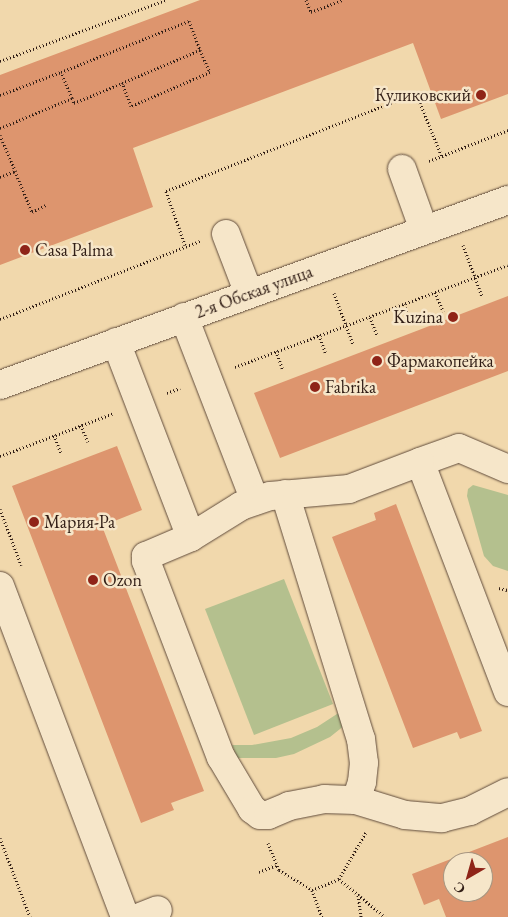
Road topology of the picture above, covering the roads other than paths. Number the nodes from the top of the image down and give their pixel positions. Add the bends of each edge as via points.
1 (402, 169) road end
2 (508, 200) edge
3 (424, 230) junction
4 (226, 234) road end
5 (249, 294) junction
6 (184, 317) junction
7 (116, 342) junction
8 (0, 385) edge
9 (420, 462) junction
10 (508, 469) edge
11 (286, 494) junction
12 (254, 501) junction
13 (191, 537) junction
14 (0, 586) edge
15 (508, 692) edge
16 (508, 792) edge
17 (368, 804) junction
18 (125, 917) edge

1 - 3 street
2 - 3 street, 2-я Обская улица
3 - 5 street, 2-я Обская улица
4 - 5 street
5 - 6 street, 2-я Обская улица
6 - 7 street, 2-я Обская улица
6 - 12 street
7 - 8 street, 2-я Обская улица
7 - 13 street
9 - 10 street via 459,448
9 - 11 street via 349,489
9 - 15 street
11 - 12 street
11 - 17 street via 361,739 362,782
12 - 13 street
13 - 17 street via 149,553 146,561 221,757 255,812 268,815 289,806 324,799
14 - 18 street
16 - 17 street via 470,811 442,818 406,814

